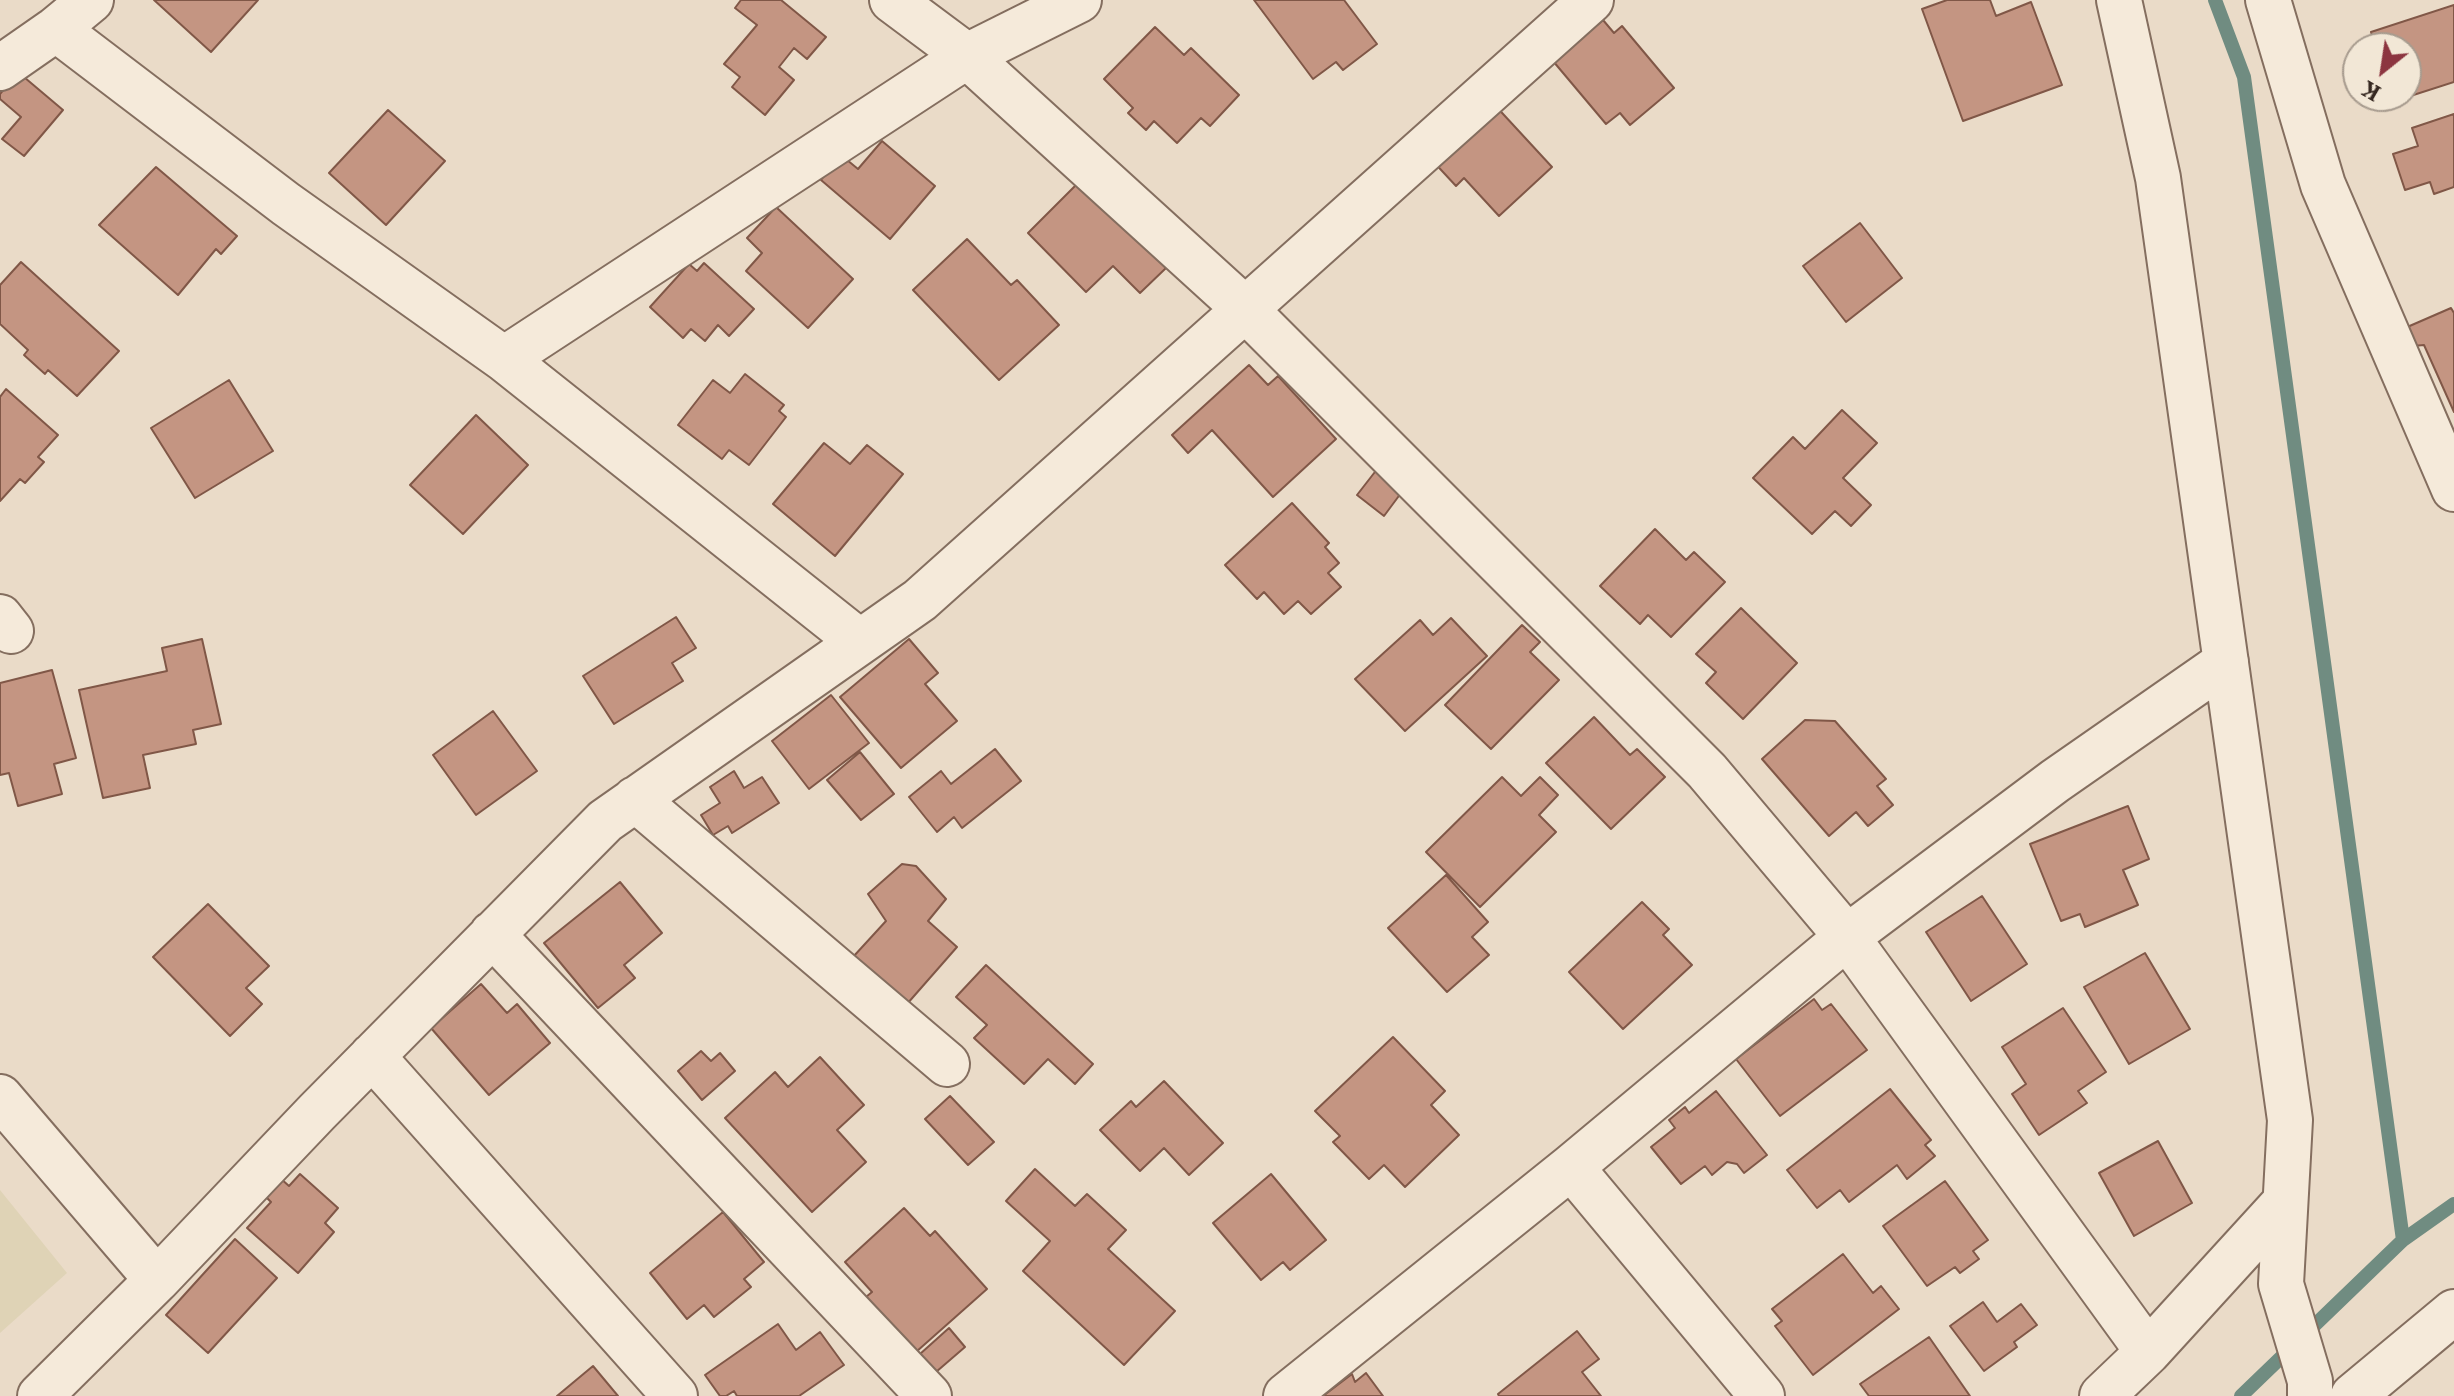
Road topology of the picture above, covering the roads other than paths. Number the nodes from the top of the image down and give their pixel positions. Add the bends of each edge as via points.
1 (91, 0) edge
2 (892, 0) edge
3 (1079, 0) edge
4 (1591, 0) edge
5 (2119, 0) edge
6 (2268, 0) edge
7 (56, 29) junction
8 (967, 56) junction
9 (0, 68) edge
10 (1245, 309) junction
11 (504, 359) junction
12 (2454, 489) edge
13 (860, 642) junction
14 (2226, 662) junction
15 (635, 799) junction
16 (492, 934) junction
17 (1847, 937) junction
18 (372, 1056) junction
19 (947, 1064) dead end
20 (0, 1097) edge
21 (1571, 1167) junction
22 (2285, 1202) junction
23 (157, 1280) junction
24 (2454, 1312) edge
25 (2148, 1352) junction
26 (2310, 1388) edge
27 (40, 1396) edge
28 (675, 1396) edge
29 (929, 1396) edge
30 (1286, 1396) edge
31 (1762, 1396) edge
32 (2102, 1396) edge
33 (2353, 1396) edge

1 - 7 street
2 - 8 street
3 - 8 street
4 - 10 street
5 - 14 street via 2158,178
6 - 12 street via 2323,185
7 - 9 street
7 - 11 street via 286,204
8 - 10 street
8 - 11 street
10 - 13 street via 920,600
10 - 17 street via 1707,771
11 - 13 street
13 - 15 street
14 - 17 street via 2055,781
14 - 22 street via 2290,1120
15 - 16 street via 605,821
15 - 19 street
16 - 18 street
16 - 29 street
17 - 21 street
17 - 25 street
18 - 23 street
18 - 28 street
20 - 23 street
21 - 30 street
21 - 31 street
22 - 25 street
22 - 26 street via 2281,1284
23 - 27 street
24 - 33 street
25 - 32 street

